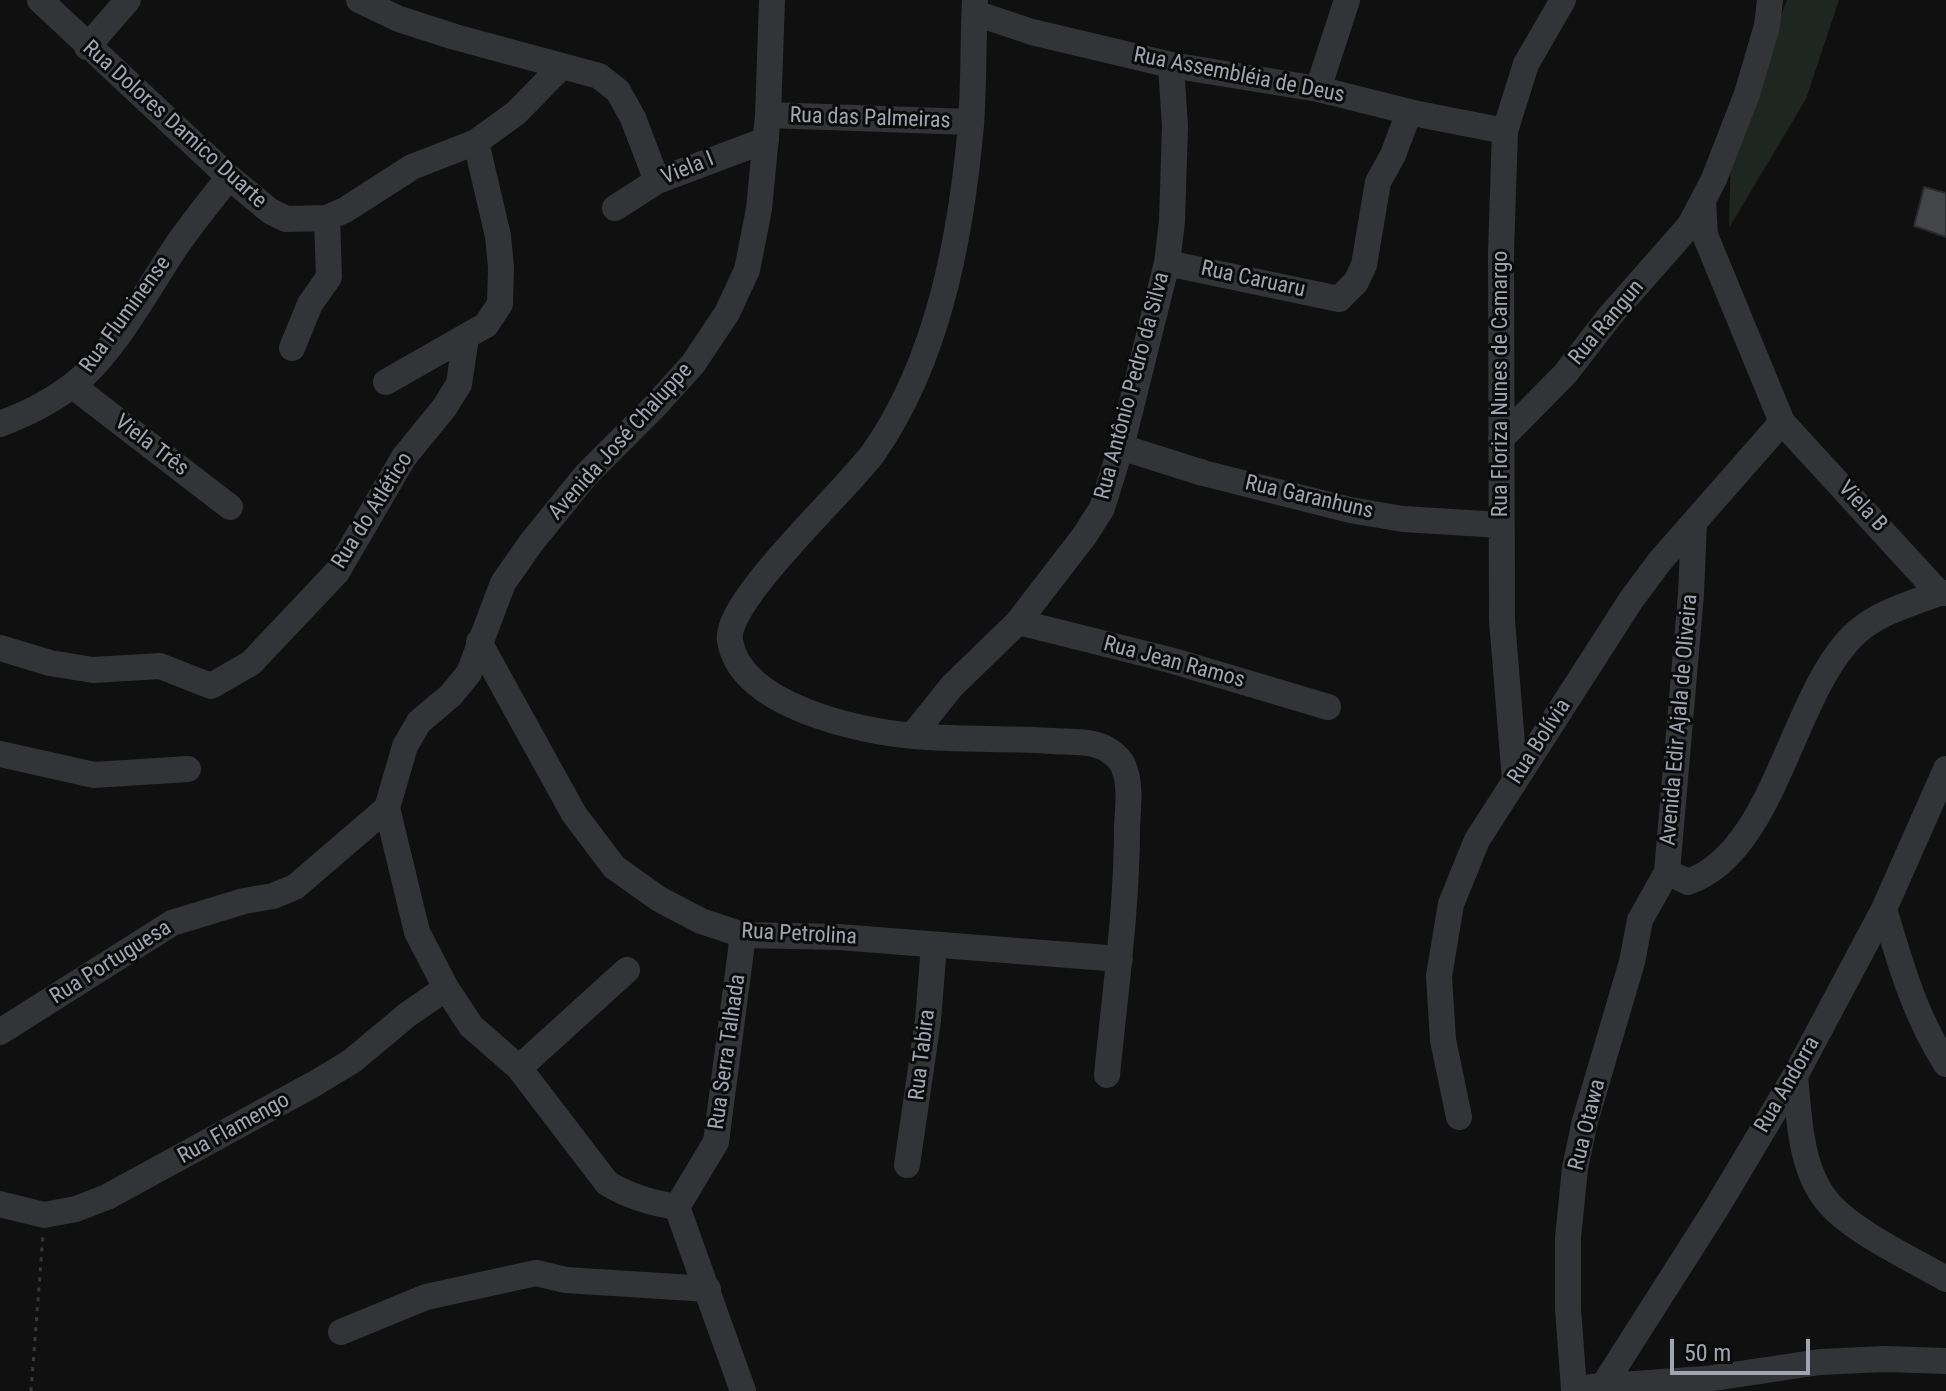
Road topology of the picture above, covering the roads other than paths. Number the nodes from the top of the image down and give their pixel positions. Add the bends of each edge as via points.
1 (40, 0) edge
2 (128, 0) edge
3 (359, 0) edge
4 (772, 0) edge
5 (1347, 0) edge
6 (1563, 0) edge
7 (1770, 0) edge
8 (975, 7) edge
9 (87, 47) junction
10 (1171, 65) junction
11 (562, 66) junction
12 (1318, 89) junction
13 (1409, 112) junction
14 (971, 122) junction
15 (767, 128) junction
16 (1505, 131) junction
17 (476, 142) junction
18 (229, 177) junction
19 (657, 181) junction
20 (1703, 200) junction
21 (615, 208) dead end
22 (327, 218) junction
23 (1167, 263) junction
24 (466, 337) junction
25 (292, 348) dead end
26 (386, 382) dead end
27 (73, 386) junction
28 (1782, 422) junction
29 (0, 424) edge
30 (1501, 439) junction
31 (1121, 447) junction
32 (230, 507) dead end
33 (1694, 523) junction
34 (1501, 525) junction
35 (1942, 593) edge
36 (1018, 622) junction
37 (479, 642) junction
38 (0, 648) edge
39 (1328, 707) dead end
40 (912, 736) junction
41 (0, 754) edge
42 (188, 769) dead end
43 (1946, 769) edge
44 (1515, 781) junction
45 (387, 808) junction
46 (1667, 872) junction
47 (1884, 909) junction
48 (743, 935) junction
49 (934, 945) junction
50 (1120, 959) junction
51 (627, 970) dead end
52 (446, 988) junction
53 (0, 1032) edge
54 (1946, 1064) edge
55 (519, 1068) junction
56 (1107, 1075) dead end
57 (1795, 1076) junction
58 (1459, 1117) dead end
59 (907, 1165) dead end
60 (0, 1204) edge
61 (677, 1207) junction
62 (1946, 1279) edge
63 (708, 1289) junction
64 (341, 1332) dead end
65 (1946, 1361) edge
66 (1603, 1386) junction
67 (1573, 1390) edge
68 (743, 1391) edge

1 - 9 street, Rua Dolores Damico Duarte
2 - 9 street
3 - 11 street via 399,19
4 - 15 street, Avenida José Chaluppe
5 - 12 street
6 - 16 street, Rua Floriza Nunes de Camargo via 1526,64
7 - 20 street via 1747,94
8 - 10 street, Rua Assembléia de Deus via 1032,32
8 - 14 street
9 - 18 street, Rua Dolores Damico Duarte
10 - 12 street, Rua Assembléia de Deus
10 - 23 street, Rua Antônio Pedro da Silva via 1175,127
11 - 17 street, Rua Dolores Damico Duarte via 516,113
11 - 19 street via 599,76 618,91
12 - 13 street, Rua Assembléia de Deus
13 - 16 street, Rua Assembléia de Deus
13 - 23 street, Rua Caruaru via 1378,182 1364,265 1339,299
14 - 15 street, Rua das Palmeiras
14 - 40 street via 959,226 927,343 901,411 872,455 756,585 736,613 729,638 738,666 759,688 795,708
15 - 19 street, Viela I
15 - 37 street, Avenida José Chaluppe via 747,270 727,313 693,364 586,475 531,543 503,583
16 - 30 street, Rua Floriza Nunes de Camargo
17 - 22 street, Rua Dolores Damico Duarte via 412,167
17 - 24 street via 498,236 500,304 486,325
18 - 22 street, Rua Dolores Damico Duarte via 286,219
18 - 27 street, Rua Fluminense via 139,306
19 - 21 street, Viela I
20 - 28 street via 1705,235
20 - 30 street, Rua Rangun via 1690,225 1565,374
22 - 25 street via 329,277 310,304
23 - 31 street, Rua Antônio Pedro da Silva
24 - 26 street
24 - 38 street, Rua do Atlético via 459,384 404,457 337,572 251,663 211,686 160,666 93,670
27 - 29 street, Rua Fluminense
27 - 32 street, Viela Três
28 - 33 street, Rua Bolívia
28 - 35 street, Viela B
30 - 34 street, Rua Floriza Nunes de Camargo
31 - 34 street, Rua Garanhuns via 1350,510
31 - 36 street, Rua Antônio Pedro da Silva via 1102,508
33 - 44 street, Rua Bolívia via 1631,600
33 - 46 street, Avenida Edir Ajala de Oliveira
34 - 44 street, Rua Floriza Nunes de Camargo via 1502,620
35 - 46 street, Avenida Edir Ajala de Oliveira via 1881,614 1855,634 1827,672 1759,813 1730,852 1708,875 1688,882
36 - 39 street, Rua Jean Ramos
36 - 40 street, Rua Antônio Pedro da Silva via 952,686
37 - 45 street, Avenida José Chaluppe via 469,673 419,722 405,746
37 - 48 street, Rua Petrolina via 574,814 614,867 659,899
40 - 50 street via 1097,744 1113,753 1124,766 1128,787
41 - 42 street via 94,775
43 - 47 street, Rua Andorra
44 - 58 street, Rua Bolívia via 1477,840 1451,904 1439,976 1443,1040
45 - 52 street, Avenida José Chaluppe via 417,932
45 - 53 street, Rua Portuguesa via 295,887 172,923
46 - 67 street, Rua Otawa via 1640,920 1575,1168 1568,1252
47 - 54 street via 1904,978
47 - 57 street, Rua Andorra
48 - 49 street, Rua Petrolina
48 - 61 street, Rua Serra Talhada via 716,1142
49 - 50 street, Rua Petrolina
49 - 59 street, Rua Tabira
50 - 56 street
51 - 55 street
52 - 55 street, Avenida José Chaluppe via 471,1026
52 - 60 street, Rua Flamengo via 352,1061 107,1197 44,1215
55 - 61 street, Avenida José Chaluppe via 607,1183 648,1202
57 - 62 street via 1801,1132 1813,1176 1827,1201 1857,1227
57 - 66 street, Rua Andorra
61 - 63 street
63 - 64 street via 566,1280 536,1273 426,1297
63 - 68 street
65 - 66 street via 1820,1362 1706,1379
66 - 67 street

